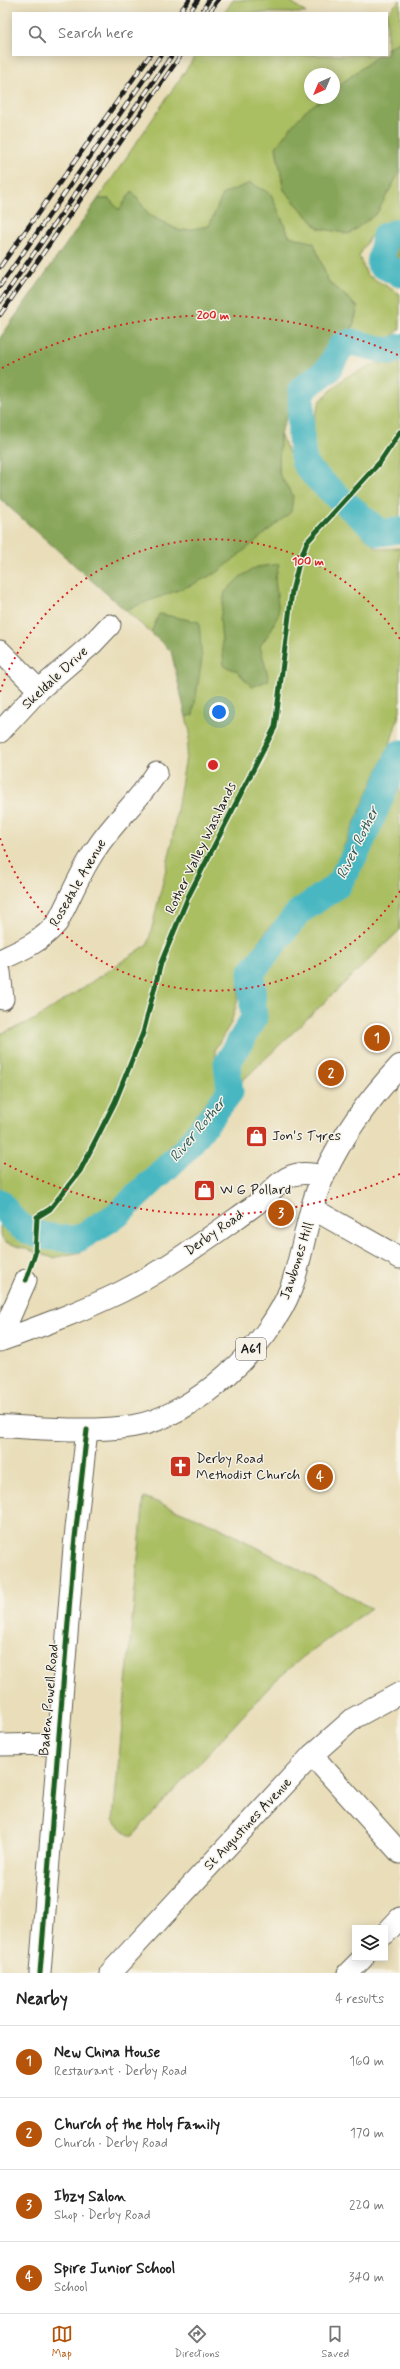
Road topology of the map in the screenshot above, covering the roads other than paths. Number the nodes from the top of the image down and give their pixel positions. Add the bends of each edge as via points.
1 (110, 625) dead end
2 (0, 652) edge
3 (39, 690) junction
4 (0, 732) edge
5 (157, 772) dead end
6 (0, 960) edge
7 (0, 972) edge
8 (3, 998) dead end
9 (400, 1066) edge
10 (323, 1176) junction
11 (313, 1209) junction
12 (400, 1258) edge
13 (26, 1280) dead end
14 (0, 1340) edge
15 (0, 1426) edge
16 (87, 1430) junction
17 (400, 1693) edge
18 (57, 1744) junction
19 (0, 1745) edge
20 (312, 1755) junction
21 (400, 1853) edge
22 (400, 1918) edge
23 (388, 1931) edge
24 (360, 1961) edge
25 (40, 1973) edge
26 (110, 1973) edge
27 (348, 1973) edge

1 - 3 street, Skeldale Drive
2 - 3 street
3 - 4 street, Skeldale Drive
5 - 6 street, Rosedale Avenue via 151,796 109,830 95,850 50,932 36,944
7 - 8 street
9 - 10 highway, A61 via 354,1121
10 - 11 highway, Jawbones Hill / A61
10 - 14 street, Derby Road via 306,1172 288,1175 254,1206 189,1252 122,1291 63,1318
11 - 12 street
11 - 16 highway, Jawbones Hill / A61 via 291,1289 275,1319 243,1360 185,1406 163,1417 134,1426
13 - 14 street
15 - 16 highway, Jawbones Hill / A61
16 - 18 street, Baden Powell Road
17 - 20 street, St Augustines Avenue via 354,1718
18 - 19 street
18 - 25 street, Baden Powell Road
20 - 21 street
20 - 26 street, St Augustines Avenue
22 - 23 street
24 - 27 street

